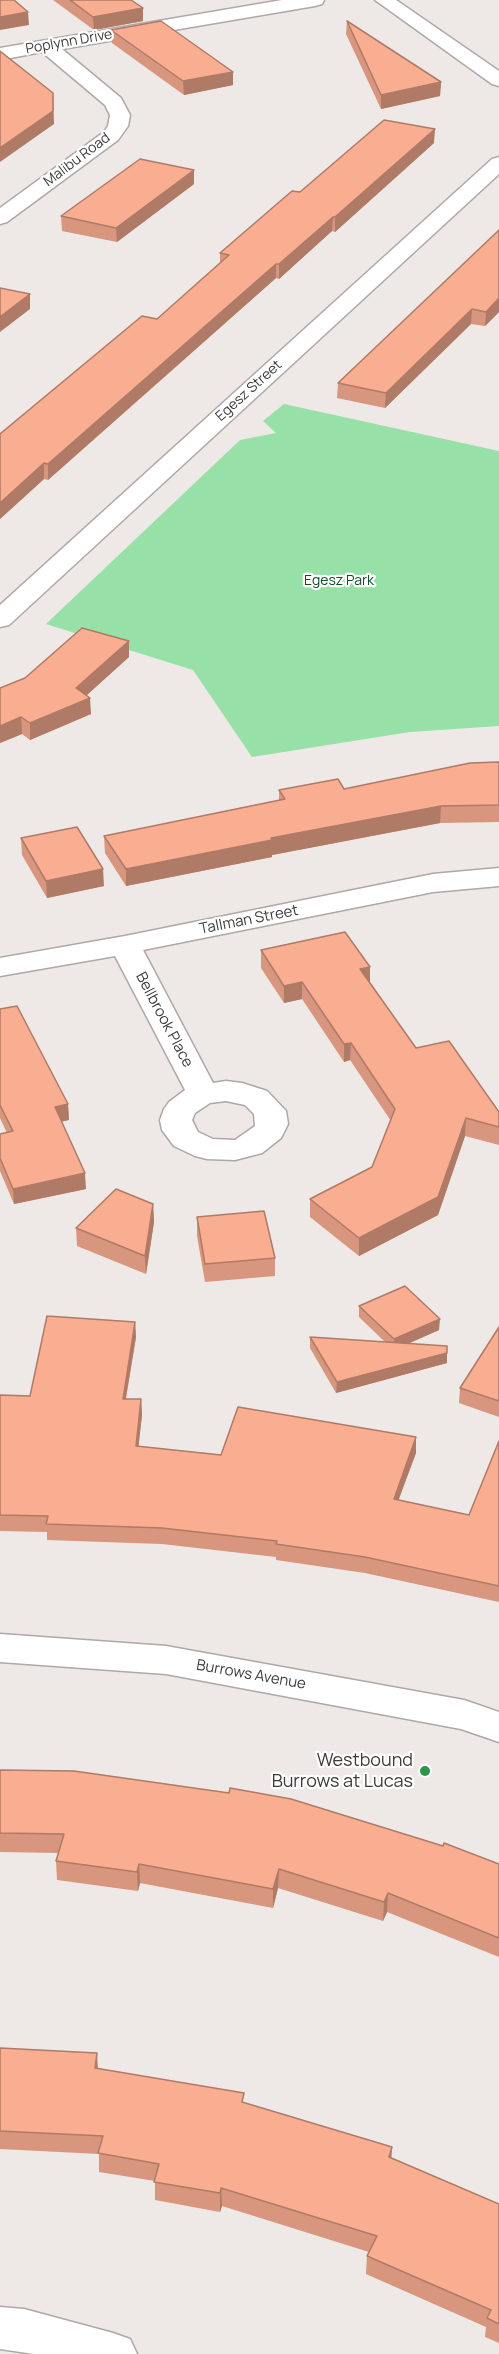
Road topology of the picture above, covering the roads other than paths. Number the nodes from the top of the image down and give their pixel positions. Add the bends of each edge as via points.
1 (315, 0) edge
2 (384, 0) edge
3 (46, 46) junction
4 (0, 54) edge
5 (499, 80) edge
6 (499, 163) edge
7 (0, 218) edge
8 (0, 619) edge
9 (499, 877) edge
10 (125, 945) junction
11 (0, 968) edge
12 (203, 1094) dead end
13 (0, 1648) edge
14 (499, 1727) edge
15 (0, 2328) edge
16 (113, 2354) edge

1 - 3 street, Poplynn Drive
2 - 5 street
3 - 4 street, Poplynn Drive
3 - 7 street, Malibu Road via 114,102 120,115 118,126 111,136
6 - 8 street, Egesz Street
9 - 10 street, Tallman Street via 433,883
10 - 11 street, Tallman Street
10 - 12 street, Bellbrook Place
13 - 14 street, Burrows Avenue via 166,1660 464,1715
15 - 16 street via 24,2330

